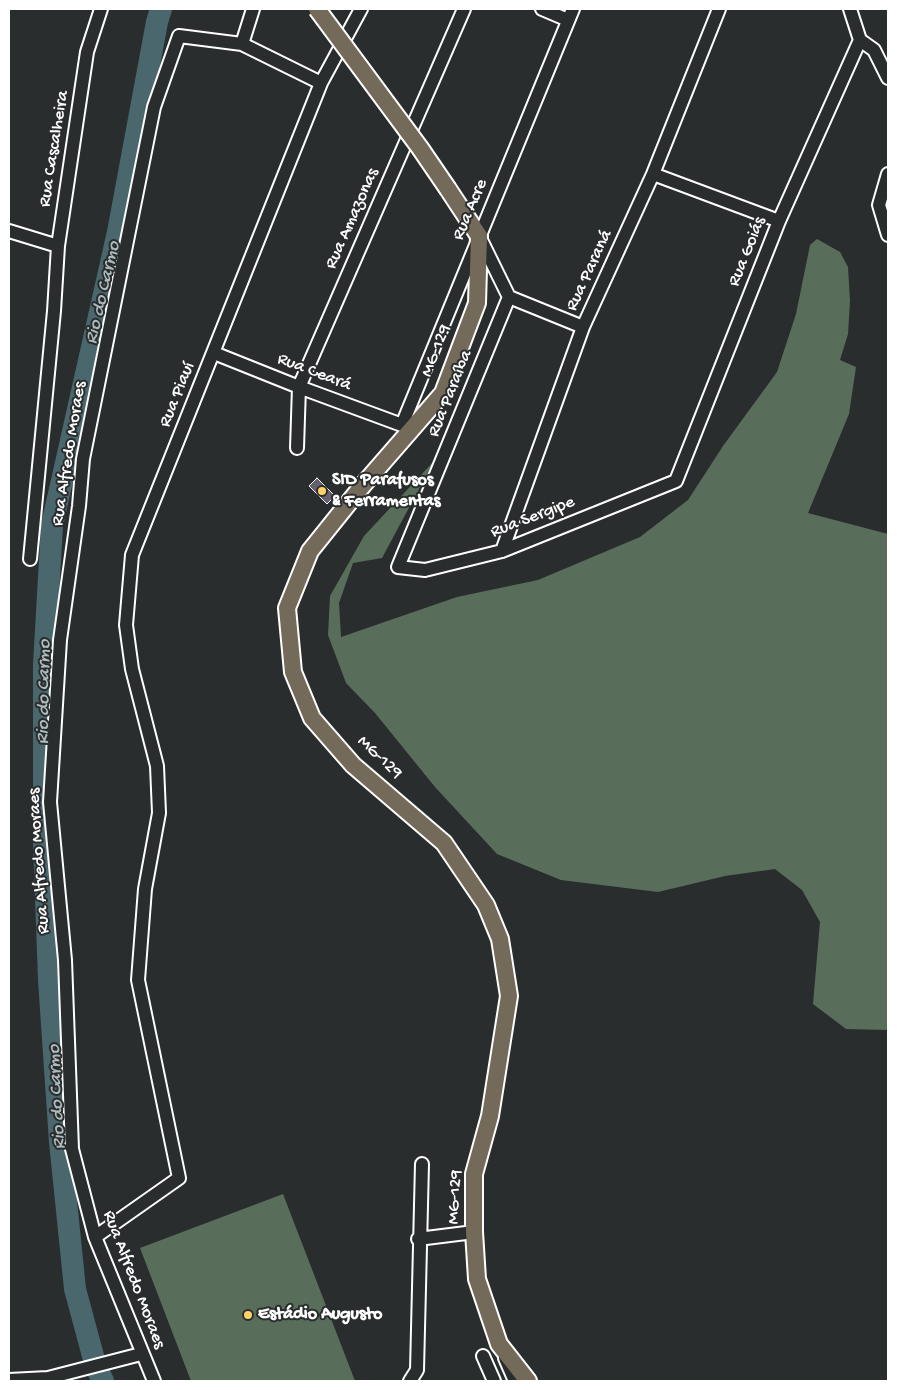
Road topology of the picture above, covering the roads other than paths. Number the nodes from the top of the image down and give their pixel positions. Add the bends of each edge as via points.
1 (101, 9) edge
2 (253, 9) edge
3 (317, 9) edge
4 (361, 9) edge
5 (464, 9) edge
6 (542, 9) edge
7 (719, 9) edge
8 (850, 9) edge
9 (570, 14) edge
10 (860, 40) junction
11 (242, 44) junction
12 (888, 78) edge
13 (321, 83) junction
14 (653, 174) junction
15 (888, 174) edge
16 (779, 221) junction
17 (9, 230) edge
18 (888, 235) edge
19 (479, 236) junction
20 (58, 246) junction
21 (509, 297) junction
22 (583, 327) junction
23 (214, 353) junction
24 (299, 388) junction
25 (402, 424) joint
26 (297, 448) dead end
27 (676, 481) joint
28 (502, 551) junction
29 (30, 559) dead end
30 (398, 567) joint
31 (422, 1164) dead end
32 (474, 1232) junction
33 (95, 1237) junction
34 (418, 1240) junction
35 (499, 1344) junction
36 (141, 1354) junction
37 (484, 1356) dead end
38 (52, 1378) edge
39 (9, 1380) edge
40 (154, 1381) edge
41 (410, 1381) edge
42 (494, 1381) edge
43 (515, 1381) edge
44 (528, 1381) edge

1 - 20 street, Rua Cascalheira via 87,52
2 - 11 street
3 - 19 main road, bridge via 397,116
4 - 13 street, Rua Piauí
5 - 24 street, Rua Amazonas
6 - 9 street
7 - 14 street, Rua Paraná
8 - 10 street
9 - 19 street, Rua Acre
10 - 12 street via 874,50
10 - 16 street, Rua Goiás
11 - 13 street
11 - 33 street, Rua Alfredo Moraes via 179,36 154,107 83,459 60,640 50,802 65,960 72,1149
13 - 23 street, Rua Piauí
14 - 16 street
14 - 22 street, Rua Paraná
15 - 18 street via 879,205
16 - 27 street, Rua Goiás
17 - 20 street
19 - 21 street
19 - 25 street, Rua Acre
19 - 32 main road, MG-129 / MG-129 via 477,302 442,393 310,551 287,608 293,672 312,718 353,765 444,843 486,905 500,939 509,996 490,1116 474,1174
20 - 29 street, Rua Cascalheira
21 - 22 street
21 - 30 street, Rua Paraíba
22 - 28 street, Rua Paraná
23 - 24 street, Rua Ceará
23 - 33 street, Rua Piauí via 132,556 126,625 132,668 158,766 159,813 145,889 138,980 178,1178
24 - 25 street, Rua Ceará
24 - 26 street, Rua Amazonas
27 - 28 street, Rua Sergipe
28 - 30 street, Rua Sergipe via 426,570
31 - 34 street
32 - 34 street
32 - 35 main road, MG-129 / MG-129 via 477,1279
33 - 36 street, Rua Alfredo Moraes
34 - 41 street via 417,1370
35 - 43 street
35 - 44 main road, MG-129 / MG-129
36 - 38 street
36 - 40 street, Rua Alfredo Moraes
37 - 42 street
38 - 39 street

